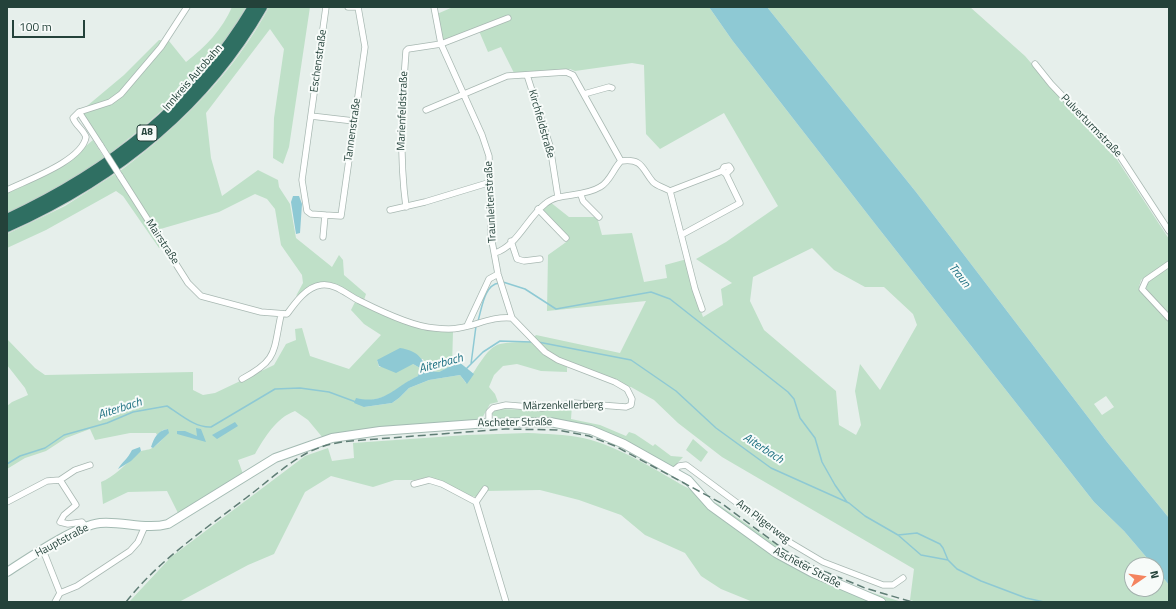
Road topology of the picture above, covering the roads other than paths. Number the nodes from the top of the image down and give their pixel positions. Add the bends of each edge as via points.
1 (187, 7) edge
2 (253, 7) edge
3 (262, 7) edge
4 (326, 7) edge
5 (348, 7) edge
6 (358, 7) edge
7 (434, 7) edge
8 (508, 18) dead end
9 (441, 44) junction
10 (1035, 64) dead end
11 (527, 75) junction
12 (612, 88) dead end
13 (463, 94) junction
14 (584, 94) junction
15 (426, 110) dead end
16 (79, 112) junction
17 (311, 116) junction
18 (354, 121) junction
19 (621, 161) junction
20 (491, 182) junction
21 (7, 190) edge
22 (670, 190) junction
23 (581, 195) junction
24 (558, 197) junction
25 (406, 207) junction
26 (538, 209) junction
27 (390, 210) dead end
28 (325, 215) junction
29 (599, 217) dead end
30 (7, 219) edge
31 (7, 227) edge
32 (1169, 231) edge
33 (683, 234) junction
34 (322, 237) dead end
35 (566, 238) dead end
36 (511, 241) junction
37 (495, 253) junction
38 (540, 259) dead end
39 (1169, 264) edge
40 (499, 276) junction
41 (702, 308) dead end
42 (284, 314) junction
43 (512, 318) junction
44 (1169, 318) edge
45 (470, 326) junction
46 (539, 347) joint
47 (242, 380) dead end
48 (489, 423) junction
49 (90, 466) dead end
50 (673, 471) junction
51 (60, 480) junction
52 (414, 484) dead end
53 (485, 489) dead end
54 (7, 502) edge
55 (476, 503) junction
56 (190, 511) joint
57 (146, 526) junction
58 (86, 527) junction
59 (43, 550) junction
60 (7, 572) edge
61 (903, 578) dead end
62 (60, 593) junction
63 (55, 602) edge
64 (506, 602) edge
65 (881, 602) edge

1 - 16 street via 161,47 121,94 110,102
2 - 30 highway, Innkreis Autobahn / A8 via 204,76 175,108 146,134 86,178 52,198
3 - 31 highway, Innkreis Autobahn / A8 via 212,79 148,143 82,189
4 - 17 street, Eschenstraße
5 - 6 street, Tannenstraße
6 - 18 street, Tannenstraße via 364,47
7 - 9 street, Traunleitenstraße
8 - 9 street
9 - 13 street, Traunleitenstraße
9 - 25 street, Marienfeldstraße via 406,51 401,116 402,180
10 - 32 street, Pulverturmstraße via 1117,152
11 - 13 street via 500,78
11 - 14 street via 566,72 573,75
11 - 24 street, Kirchfeldstraße via 550,146
12 - 14 street
13 - 15 street
13 - 20 street, Traunleitenstraße via 486,146
14 - 19 street
16 - 21 street via 73,118 86,137 76,154 46,172
16 - 42 street, Mairstraße, bridge via 188,283 198,293 241,307
17 - 18 street
17 - 28 street, Eschenstraße via 302,180 307,211 311,214
18 - 28 street, Tannenstraße via 342,216
19 - 22 street via 636,162 643,166 654,184
19 - 23 street via 603,185
20 - 25 street
20 - 37 street, Traunleitenstraße via 490,217
22 - 33 street
22 - 33 street via 724,173 740,203
23 - 24 street
23 - 29 street
24 - 26 street
25 - 27 street
26 - 35 street
26 - 36 street
28 - 34 street
33 - 41 street via 695,289
36 - 37 street
36 - 38 street via 517,260
37 - 40 street, Traunleitenstraße
39 - 44 street via 1146,280 1142,289
40 - 43 street, Traunleitenstraße
40 - 45 street via 488,279
42 - 45 street via 314,287 328,285 335,286 359,301 384,312 422,326 448,329
42 - 47 street via 273,355 267,364
43 - 45 street via 502,317
43 - 46 street, Traunleitenstraße
46 - 48 street, Märzenkellerberg via 558,360 616,382 627,389 632,399 631,405 626,407 574,403 542,408 499,406 489,412
48 - 50 main road, Ascheter Straße via 550,422 581,428 612,438
48 - 56 main road, Ascheter Straße via 340,436 323,441 266,463
49 - 51 street via 75,470
50 - 61 street, Am Pilgerweg via 679,466 686,465 791,543 823,562 883,585 893,585
50 - 65 main road, Ascheter Straße via 693,483 711,506 776,553 813,574
51 - 54 street via 47,481
51 - 58 street via 76,505 60,522 82,522
52 - 55 street via 429,480 442,484
53 - 55 street
55 - 64 street
56 - 57 main road, Hauptstraße via 168,524
57 - 58 main road, Hauptstraße via 106,523
57 - 62 street via 130,551 73,589
58 - 59 main road, Hauptstraße
59 - 60 main road, Hauptstraße
59 - 62 street
62 - 63 street

